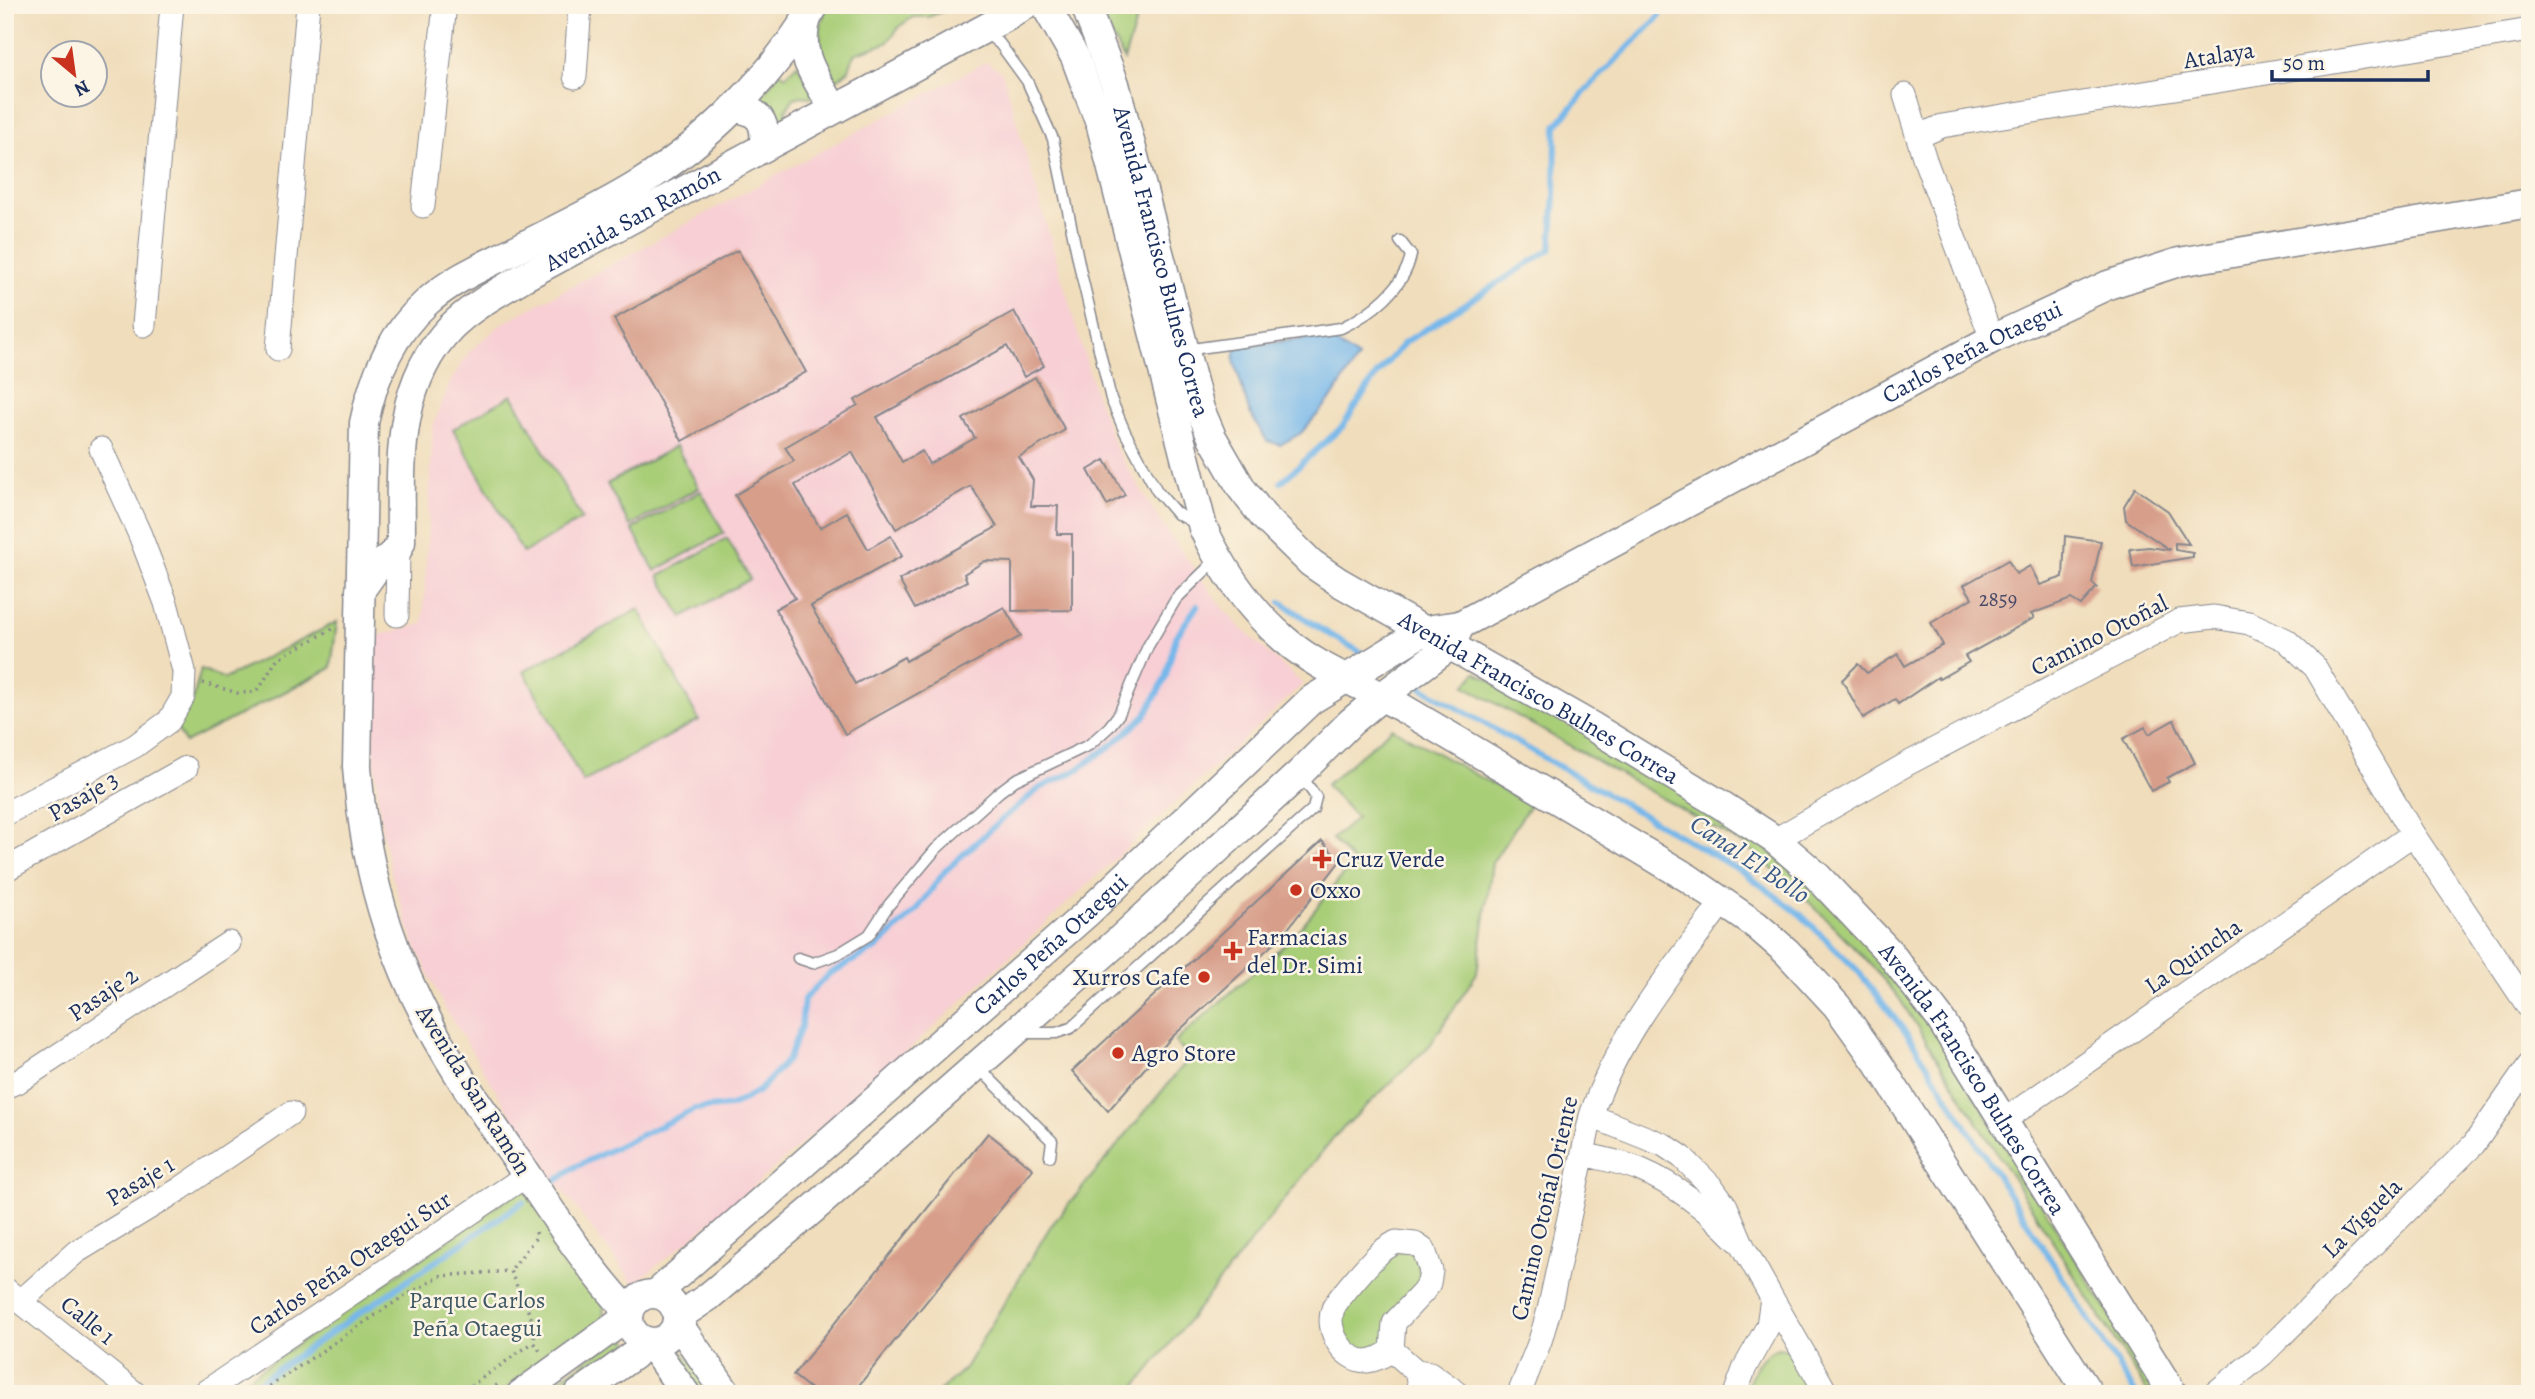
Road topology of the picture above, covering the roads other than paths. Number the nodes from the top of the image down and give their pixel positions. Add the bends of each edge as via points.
1 (172, 5) edge
2 (308, 5) edge
3 (445, 5) edge
4 (580, 5) edge
5 (1024, 5) edge
6 (1045, 5) edge
7 (1085, 5) edge
8 (811, 12) edge
9 (982, 30) junction
10 (2530, 30) edge
11 (575, 77) dead end
12 (1905, 95) dead end
13 (734, 108) junction
14 (834, 109) junction
15 (1919, 136) junction
16 (763, 147) junction
17 (2530, 204) edge
18 (423, 205) dead end
19 (1401, 241) dead end
20 (144, 324) dead end
21 (1992, 339) junction
22 (278, 349) dead end
23 (1184, 350) junction
24 (101, 449) dead end
25 (1203, 528) junction
26 (398, 549) junction
27 (1217, 558) junction
28 (360, 591) junction
29 (397, 615) dead end
30 (1417, 635) junction
31 (1447, 643) junction
32 (1355, 673) junction
33 (1388, 692) junction
34 (186, 768) dead end
35 (1300, 773) junction
36 (6, 808) edge
37 (2413, 834) junction
38 (1775, 840) junction
39 (5, 870) edge
40 (1724, 900) junction
41 (1086, 914) junction
42 (1116, 942) junction
43 (229, 943) dead end
44 (1053, 943) junction
45 (798, 958) dead end
46 (1082, 972) junction
47 (2530, 1009) edge
48 (1014, 1033) junction
49 (2530, 1064) edge
50 (976, 1066) junction
51 (5, 1087) edge
52 (291, 1113) dead end
53 (1591, 1116) junction
54 (2003, 1121) junction
55 (1583, 1154) junction
56 (1050, 1156) dead end
57 (527, 1175) junction
58 (1744, 1246) junction
59 (656, 1294) junction
60 (14, 1295) edge
61 (1772, 1298) junction
62 (629, 1314) junction
63 (677, 1320) junction
64 (647, 1342) junction
65 (1799, 1345) junction
66 (1392, 1350) junction
67 (1753, 1351) junction
68 (1416, 1371) junction
69 (532, 1392) edge
70 (136, 1394) edge
71 (202, 1394) edge
72 (579, 1394) edge
73 (686, 1394) edge
74 (727, 1394) edge
75 (1424, 1394) edge
76 (1459, 1394) edge
77 (1519, 1394) edge
78 (1735, 1394) edge
79 (1827, 1394) edge
80 (2089, 1394) edge
81 (2173, 1394) edge
82 (2214, 1394) edge

1 - 20 street
2 - 22 street
3 - 18 street
4 - 11 street
5 - 9 street, Avenida San Ramón
6 - 25 street, Avenida Francisco Bulnes Correa via 1075,57 1101,126
7 - 23 street, Avenida Francisco Bulnes Correa via 1115,84
8 - 13 street, Avenida San Ramón
8 - 14 street via 803,30 803,49
9 - 14 street, Avenida San Ramón
9 - 25 lane via 1000,44 1027,80 1054,139 1080,273 1111,399 1125,432 1157,492 1176,513
10 - 15 street, Atalaya via 1942,126
12 - 15 street
13 - 16 street via 756,115 763,125
13 - 28 street, Avenida San Ramón via 638,185 449,285 409,320 384,361 364,423
14 - 16 street, Avenida San Ramón
15 - 21 street
16 - 26 street, Avenida San Ramón via 522,278 450,328 424,365 407,408
17 - 21 street, Carlos Peña Otaegui via 2179,261 2108,285
19 - 23 lane via 1411,255 1408,268 1363,318 1341,328
21 - 31 street, Carlos Peña Otaegui
23 - 30 street, Avenida Francisco Bulnes Correa via 1212,437 1263,516 1330,576
24 - 36 street via 166,603 184,677 183,697 169,721 135,746
25 - 27 street, Avenida Francisco Bulnes Correa
26 - 28 street
26 - 29 street, Avenida San Ramón
27 - 32 street, Avenida Francisco Bulnes Correa via 1264,621 1308,657
27 - 45 lane via 1176,599 1109,727 1089,744 999,792 936,849 869,935 813,963
28 - 57 street, Avenida San Ramón via 357,766 366,846 379,902 392,945 434,1033
30 - 31 street, Carlos Peña Otaegui
30 - 32 street, Carlos Peña Otaegui
31 - 33 street, Carlos Peña Otaegui
31 - 38 street, Avenida Francisco Bulnes Correa
32 - 33 street, Avenida Francisco Bulnes Correa
32 - 41 street, Carlos Peña Otaegui via 1311,700
33 - 35 street, Carlos Peña Otaegui
33 - 40 street, Avenida Francisco Bulnes Correa
34 - 39 street, Pasaje 3
35 - 42 street, Carlos Peña Otaegui
35 - 48 lane via 1316,797 1313,809 1071,1028 1056,1033
37 - 38 street, Camino Otoñal via 2315,667 2268,630 2214,617 2179,621
37 - 47 street, Camino Otoñal
37 - 54 street, La Quincha
38 - 54 street, Avenida Francisco Bulnes Correa via 1816,875 1889,952 1939,1017
40 - 53 street, Camino Otoñal Oriente via 1626,1039
40 - 80 street, Avenida Francisco Bulnes Correa via 1787,952 1860,1035
41 - 42 street via 1098,938
41 - 44 street, Carlos Peña Otaegui
42 - 46 street, Carlos Peña Otaegui
43 - 51 street, Pasaje 2
44 - 46 street via 1076,949
44 - 59 street, Carlos Peña Otaegui
46 - 48 street, Carlos Peña Otaegui
48 - 50 street, Carlos Peña Otaegui
49 - 82 street, La Viguela via 2474,1144 2263,1354
50 - 56 lane via 1052,1141
50 - 63 street, Carlos Peña Otaegui via 812,1210
52 - 60 street, Pasaje 1
53 - 55 street, Camino Otoñal Oriente
53 - 58 street via 1664,1145 1682,1157 1713,1188
54 - 81 street, Avenida Francisco Bulnes Correa
55 - 58 street via 1640,1169 1662,1181
55 - 77 street, Camino Otoñal Oriente via 1549,1310
57 - 62 street, Avenida San Ramón
57 - 71 street, Carlos Peña Otaegui Sur
58 - 61 street
59 - 62 street via 639,1298
59 - 63 street via 673,1304
60 - 70 street, Calle 1
61 - 65 street
61 - 67 street via 1768,1326
62 - 64 street via 631,1330
62 - 69 street
63 - 64 street via 667,1338
63 - 74 street
64 - 72 street
64 - 73 street
65 - 67 street via 1772,1340
65 - 79 street
66 - 66 street via 1394,1322 1429,1283 1428,1259 1415,1244 1396,1242 1381,1251 1333,1307 1332,1333 1353,1357 1378,1359
66 - 68 street
67 - 78 street
68 - 75 street
68 - 76 street via 1430,1373

